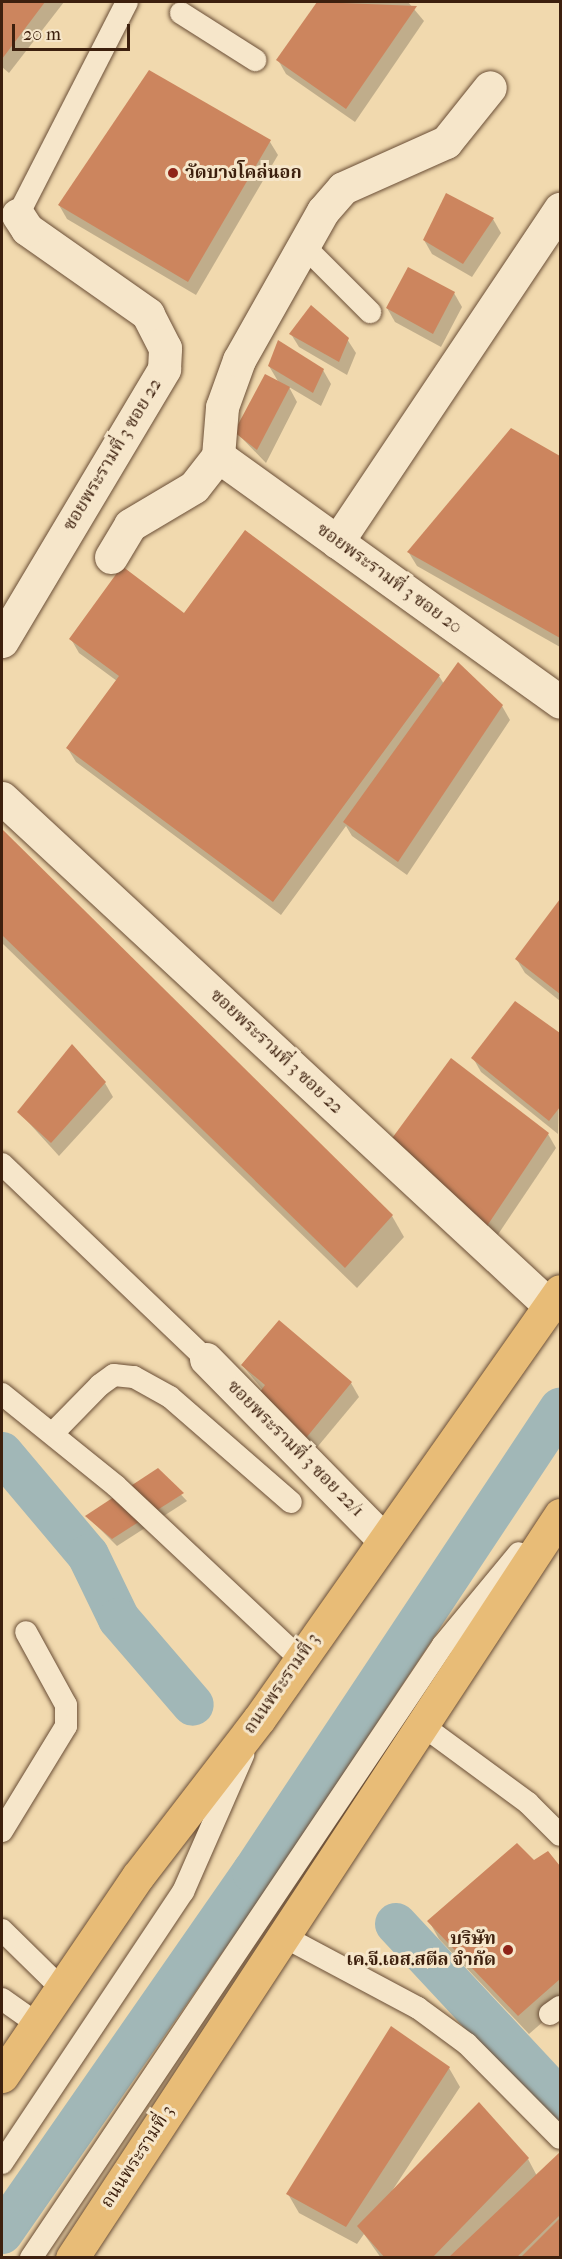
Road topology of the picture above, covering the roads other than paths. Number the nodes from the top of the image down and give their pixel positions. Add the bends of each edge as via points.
1 (127, 2) edge
2 (181, 13) dead end
3 (255, 60) dead end
4 (490, 87) dead end
5 (561, 209) edge
6 (18, 215) joint
7 (303, 245) junction
8 (370, 312) dead end
9 (218, 456) junction
10 (337, 542) junction
11 (111, 557) dead end
12 (2, 641) edge
13 (561, 702) edge
14 (2, 798) edge
15 (2, 1164) edge
16 (555, 1298) edge
17 (206, 1359) joint
18 (2, 1394) edge
19 (53, 1434) junction
20 (291, 1502) dead end
21 (561, 1504) edge
22 (561, 1515) edge
23 (384, 1539) junction
24 (26, 1632) dead end
25 (299, 1658) junction
26 (259, 1719) junction
27 (422, 1725) junction
28 (2, 1832) edge
29 (561, 1835) edge
30 (2, 1929) edge
31 (283, 1936) junction
32 (60, 1987) junction
33 (2, 1999) edge
34 (36, 2023) junction
35 (2, 2076) edge
36 (561, 2138) edge
37 (2, 2163) edge
38 (31, 2258) edge
39 (72, 2258) edge

1 - 6 lane
2 - 3 lane
4 - 7 street via 446,142 343,188
5 - 10 street
6 - 12 street, ซอยพระรามที่ 3 ซอย 22 via 27,229 148,314 165,348 164,369
7 - 8 lane
7 - 9 street via 239,360 222,406
9 - 10 street, ซอยพระรามที่ 3 ซอย 20
9 - 11 street via 194,487 130,525
10 - 13 street, ซอยพระรามที่ 3 ซอย 20
14 - 16 street, ซอยพระรามที่ 3 ซอย 22
15 - 17 lane
16 - 23 main road, ถนนพระรามที่ 3
17 - 23 street, ซอยพระรามที่ 3 ซอย 22/1
18 - 19 lane
19 - 20 lane via 107,1380 134,1377 170,1397
19 - 25 lane
21 - 38 lane via 443,1645
22 - 27 main road, ถนนพระรามที่ 3
23 - 25 main road, ถนนพระรามที่ 3
24 - 28 lane via 66,1705 66,1726
25 - 26 main road, ถนนพระรามที่ 3
26 - 32 main road, ถนนพระรามที่ 3
26 - 37 lane via 183,1892
27 - 29 lane via 528,1803
27 - 31 main road, ถนนพระรามที่ 3
30 - 32 lane
31 - 36 lane via 418,2008 466,2044
31 - 39 main road, ถนนพระรามที่ 3
32 - 34 main road, ถนนพระรามที่ 3
33 - 34 lane
34 - 35 main road, ถนนพระรามที่ 3

